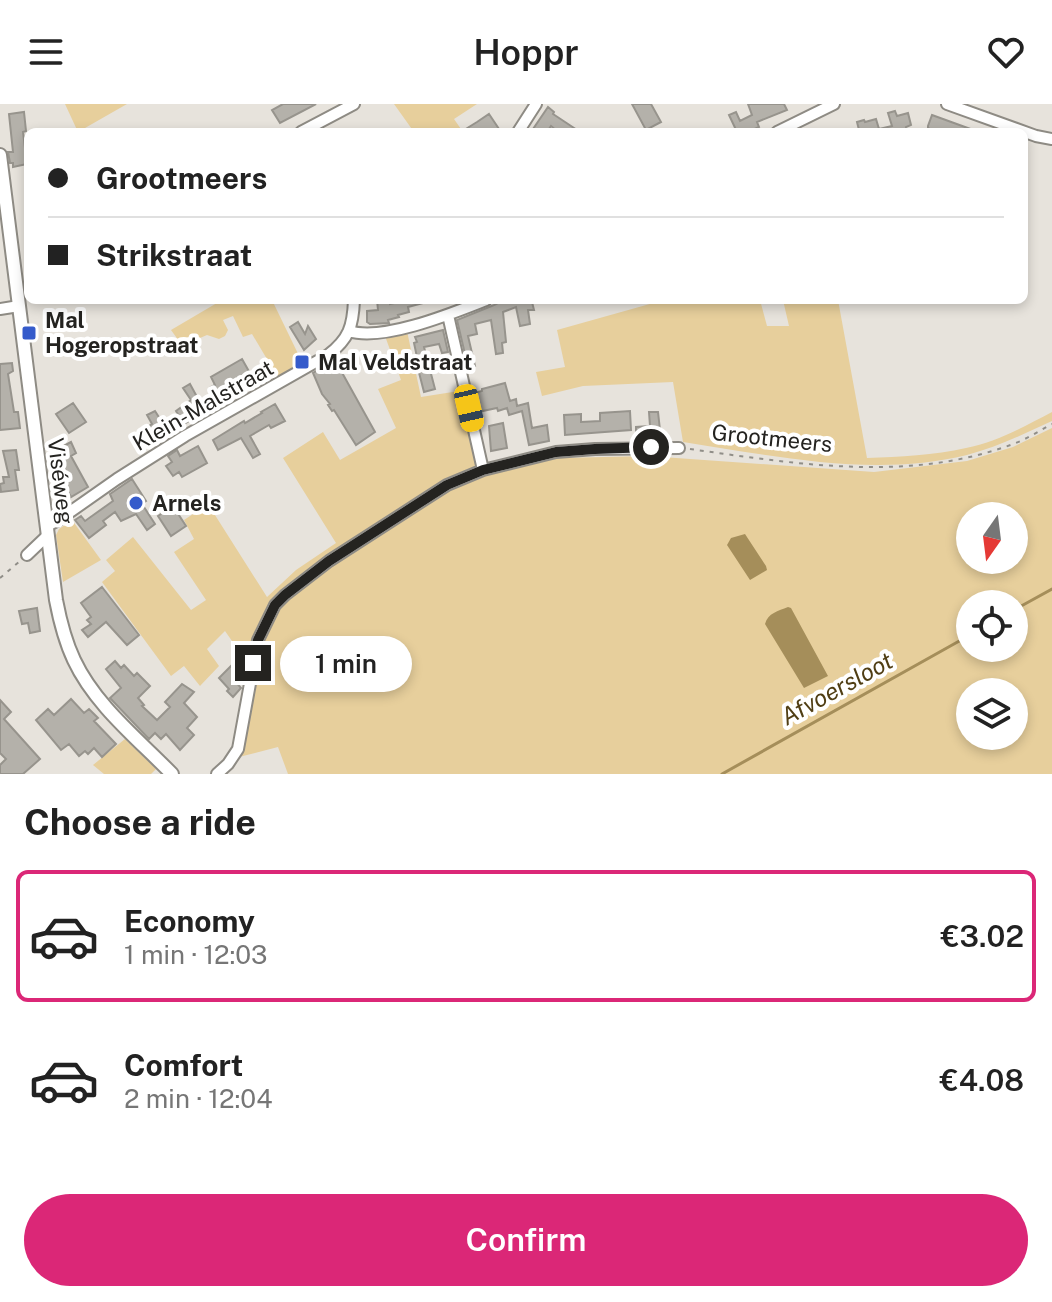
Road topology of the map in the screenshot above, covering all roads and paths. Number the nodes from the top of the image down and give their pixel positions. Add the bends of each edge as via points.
1 (354, 104) edge
2 (536, 104) edge
3 (834, 104) edge
4 (947, 104) edge
5 (309, 128) edge
6 (521, 128) edge
7 (785, 128) edge
8 (1014, 128) edge
9 (1028, 133) edge
10 (1052, 139) edge
11 (0, 155) edge
12 (22, 297) edge
13 (354, 304) edge
14 (476, 304) edge
15 (0, 309) edge
16 (448, 315) junction
17 (349, 331) junction
18 (1052, 424) edge
19 (679, 448) joint
20 (483, 470) junction
21 (47, 530) junction
22 (27, 555) joint
23 (0, 578) edge
24 (172, 774) edge
25 (217, 774) edge

1 - 5 street
2 - 6 street
3 - 7 street
4 - 8 street
9 - 10 street
11 - 12 main road, Viséweg
12 - 15 street
12 - 21 main road, Viséweg
13 - 17 street
14 - 16 street
16 - 17 street via 395,330
16 - 20 street
17 - 21 street, Klein-Malstraat via 317,363 185,436
18 - 19 path, Grootmeers via 967,457 872,469
19 - 20 street, Grootmeers via 556,452
20 - 25 street, Grootmeers via 447,485 376,530 275,605 258,640 238,749
21 - 22 street, Klein-Malstraat
21 - 24 main road, Viséweg via 60,621 75,663 104,706
22 - 23 path

